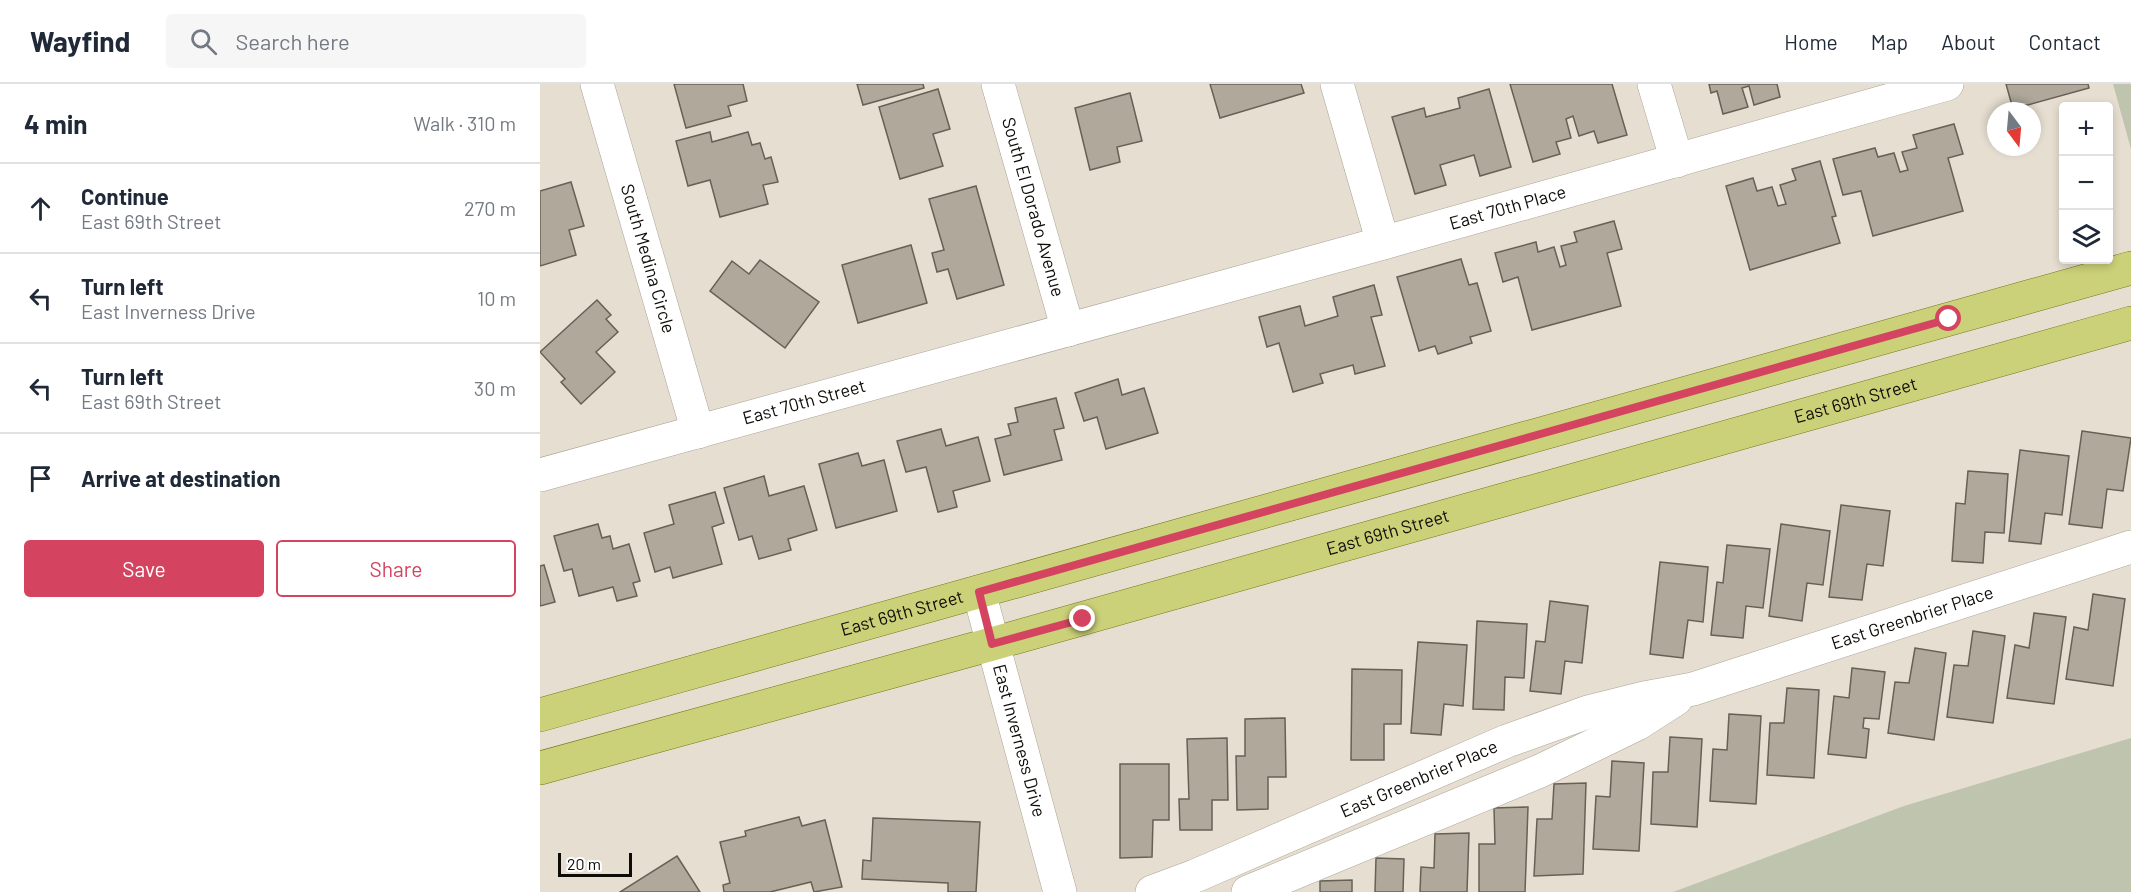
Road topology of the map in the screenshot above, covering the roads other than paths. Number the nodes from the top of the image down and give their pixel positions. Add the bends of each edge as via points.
1 (597, 84) edge
2 (998, 84) edge
3 (1337, 84) edge
4 (1654, 84) edge
5 (1947, 84) edge
6 (1677, 161) junction
7 (1383, 243) junction
8 (2131, 268) edge
9 (2131, 323) edge
10 (1068, 330) junction
11 (698, 432) junction
12 (540, 475) edge
13 (2131, 547) edge
14 (979, 592) junction
15 (992, 644) junction
16 (1693, 689) junction
17 (540, 715) edge
18 (540, 768) edge
19 (1060, 892) edge
20 (1152, 892) edge
21 (1248, 892) edge

1 - 11 street, South Medina Circle
2 - 10 street, South El Dorado Avenue
3 - 7 street
4 - 6 street
5 - 6 street, East 70th Place
6 - 7 street, East 70th Place
7 - 10 street, East 70th Place
8 - 14 main road, East 69th Street
9 - 15 main road, East 69th Street
10 - 11 street, East 70th Street
11 - 12 street, East 70th Street
13 - 16 street, East Greenbrier Place
14 - 15 street, East Inverness Drive
14 - 17 main road, East 69th Street
15 - 18 main road, East 69th Street
15 - 19 street, East Inverness Drive
16 - 20 street, East Greenbrier Place via 1588,712 1507,741
16 - 21 street, East Greenbrier Place via 1637,724 1540,771

